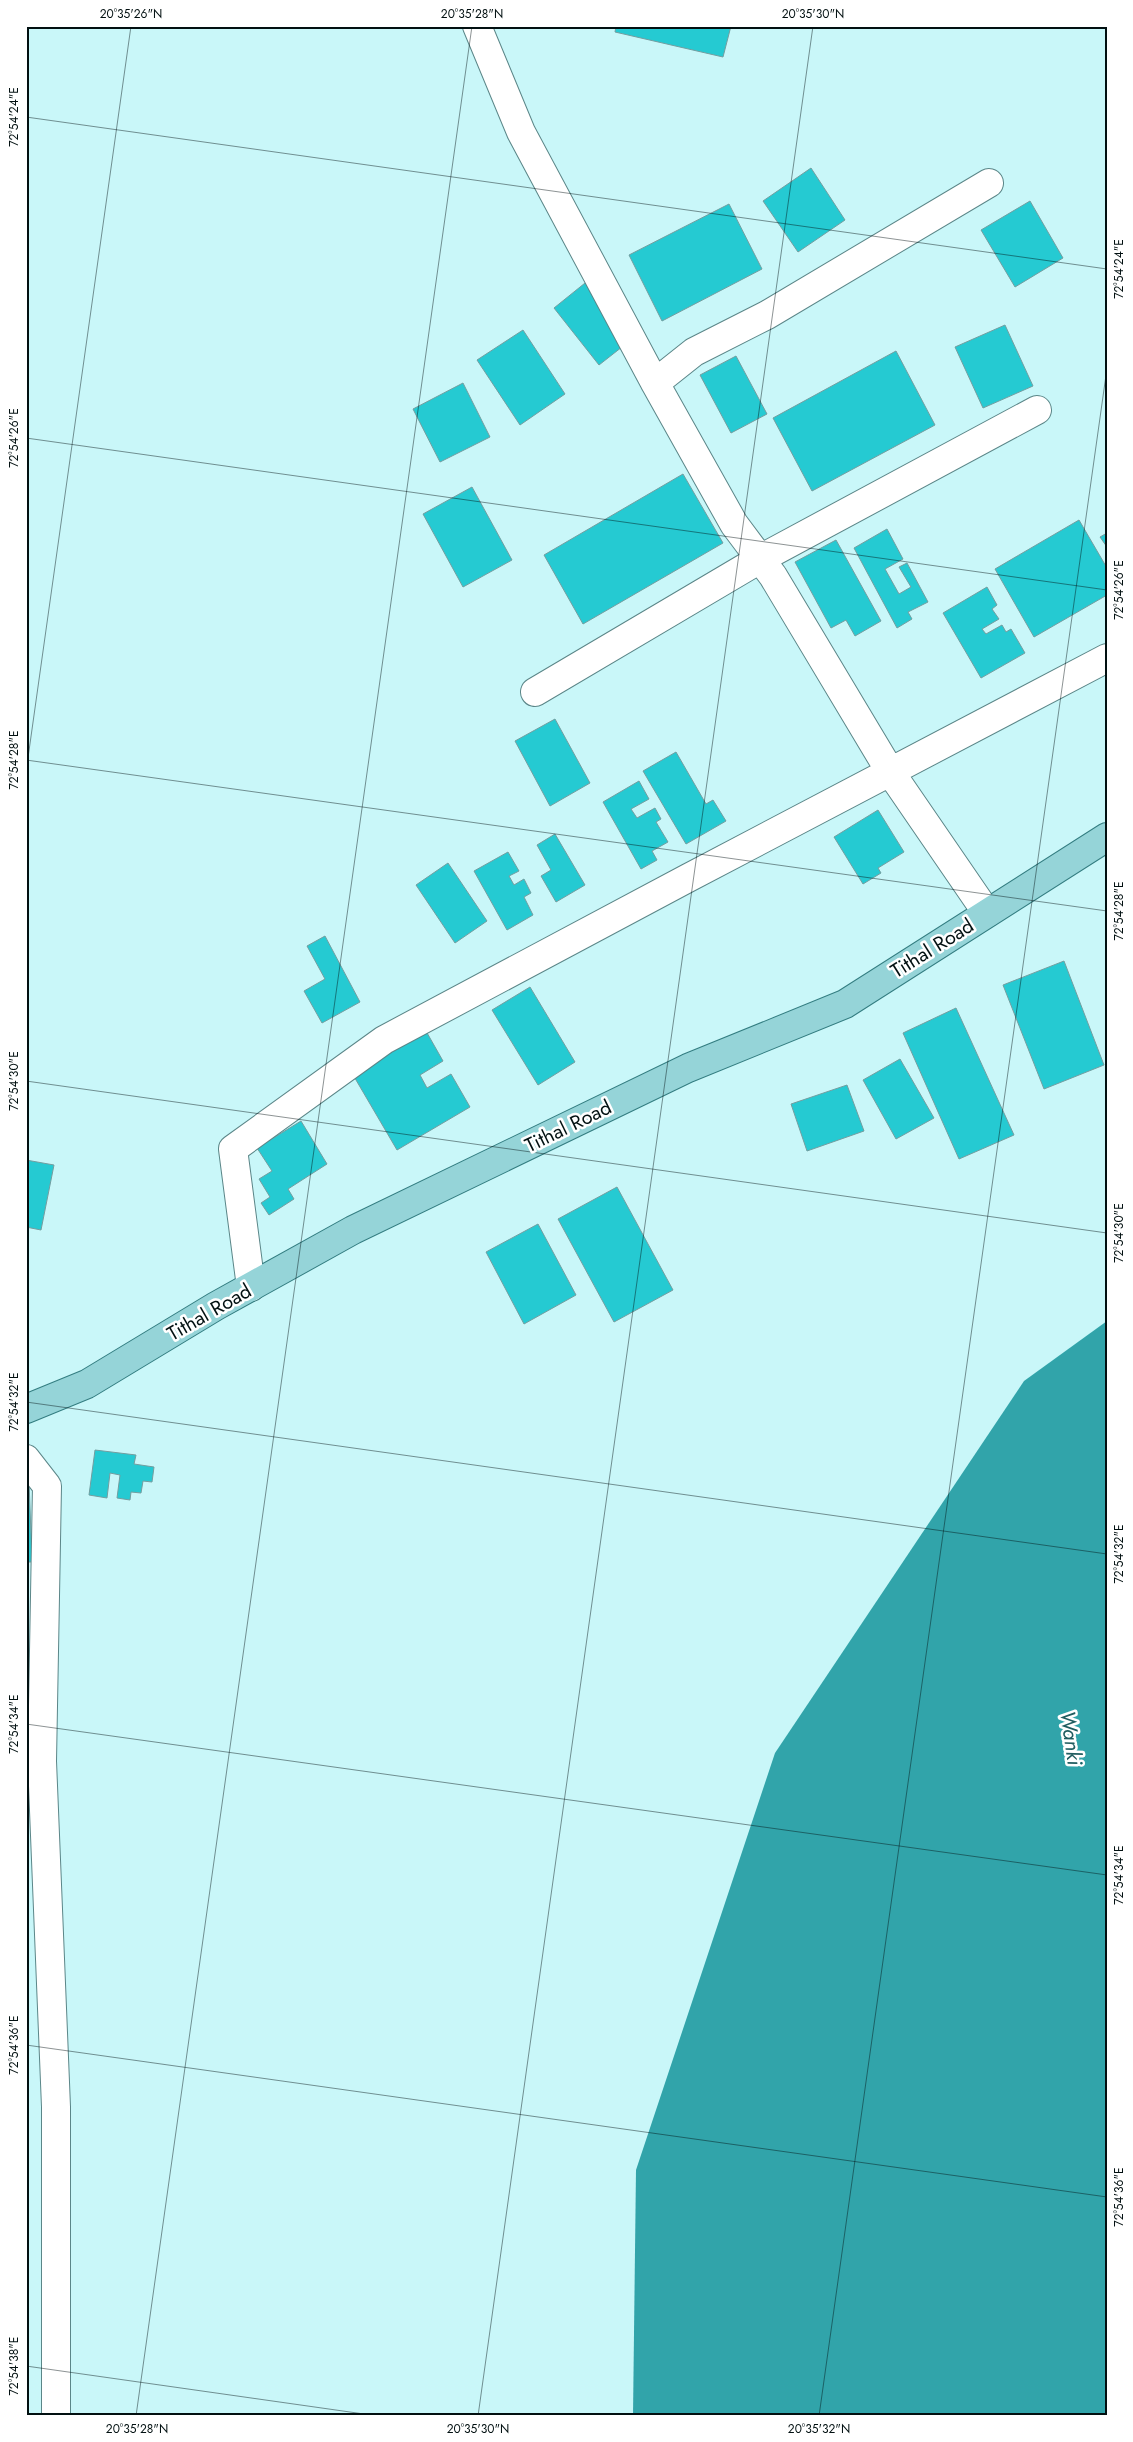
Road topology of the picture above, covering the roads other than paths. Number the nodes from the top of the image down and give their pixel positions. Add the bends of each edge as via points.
1 (477, 26) edge
2 (989, 182) dead end
3 (655, 383) junction
4 (1037, 410) dead end
5 (760, 559) junction
6 (1107, 658) edge
7 (535, 692) dead end
8 (891, 772) junction
9 (1107, 837) edge
10 (987, 913) junction
11 (251, 1287) junction
12 (26, 1409) edge
13 (26, 1459) edge
14 (56, 2416) edge

1 - 3 street via 521,132
2 - 3 street via 767,315 694,352
3 - 5 street via 734,524
4 - 5 street
5 - 7 street
5 - 8 street
6 - 8 street
8 - 10 street
8 - 11 street via 384,1040 233,1149
9 - 10 main road, Tithal Road
10 - 11 main road, Tithal Road via 845,1004 679,1073 353,1230
11 - 12 main road, Tithal Road via 87,1384
13 - 14 street via 47,1486 42,1762 56,2108

